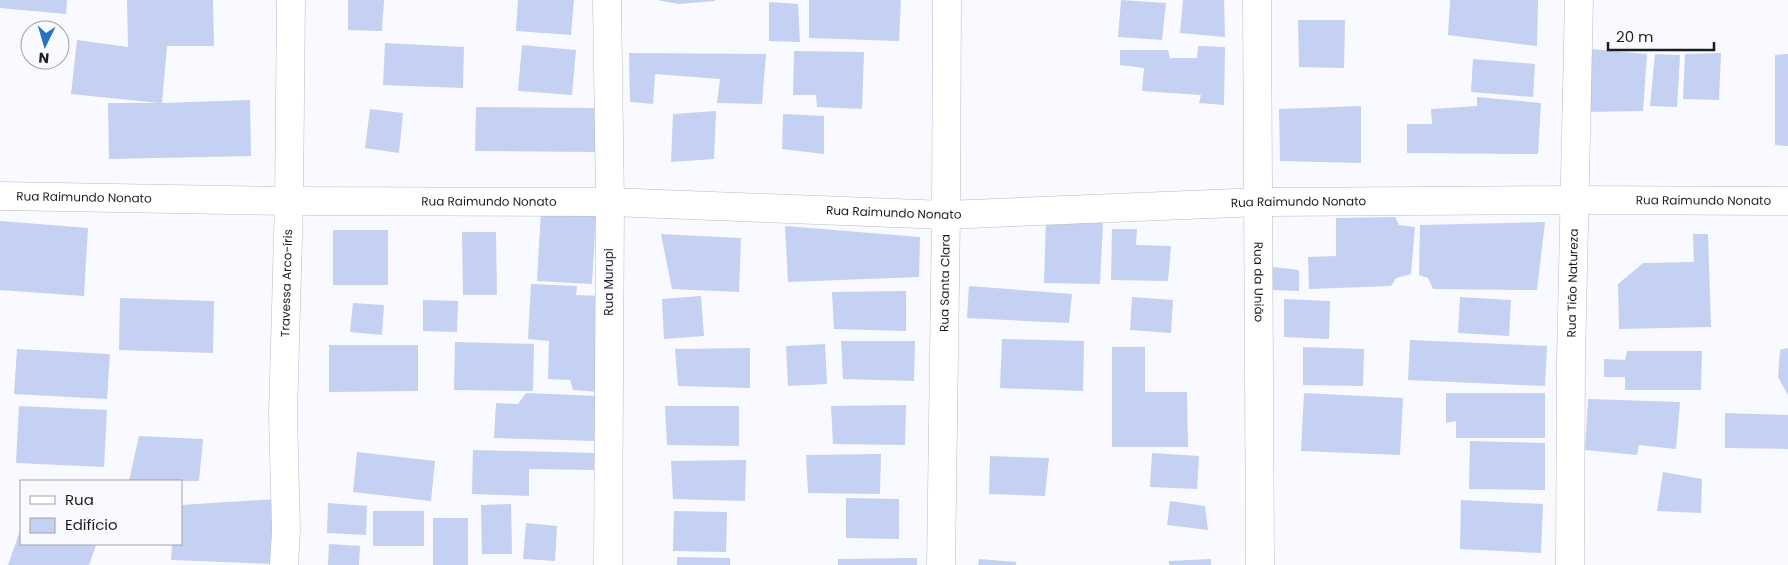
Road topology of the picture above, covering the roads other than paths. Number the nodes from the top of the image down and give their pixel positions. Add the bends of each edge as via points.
1 (291, 0) edge
2 (607, 0) edge
3 (946, 0) edge
4 (1257, 0) edge
5 (1579, 0) edge
6 (0, 196) edge
7 (289, 200) junction
8 (1575, 200) junction
9 (1788, 201) edge
10 (610, 202) junction
11 (1260, 202) junction
12 (946, 215) junction
13 (284, 565) edge
14 (608, 565) edge
15 (941, 565) edge
16 (1260, 565) edge
17 (1570, 565) edge

1 - 7 street, Travessa Arco-íris
2 - 10 street, Rua Murupi
3 - 12 street, Rua Santa Clara
4 - 11 street, Rua da União
5 - 8 street, Rua Tião Natureza
6 - 7 street, Rua Raimundo Nonato
7 - 10 street, Rua Raimundo Nonato
7 - 13 street, Travessa Arco-íris via 283,414
8 - 9 street, Rua Raimundo Nonato
8 - 11 street, Rua Raimundo Nonato
8 - 17 street, Rua Tião Natureza
10 - 12 street, Rua Raimundo Nonato
10 - 14 street, Rua Murupi
11 - 12 street, Rua Raimundo Nonato
11 - 16 street, Rua da União
12 - 15 street, Rua Santa Clara

